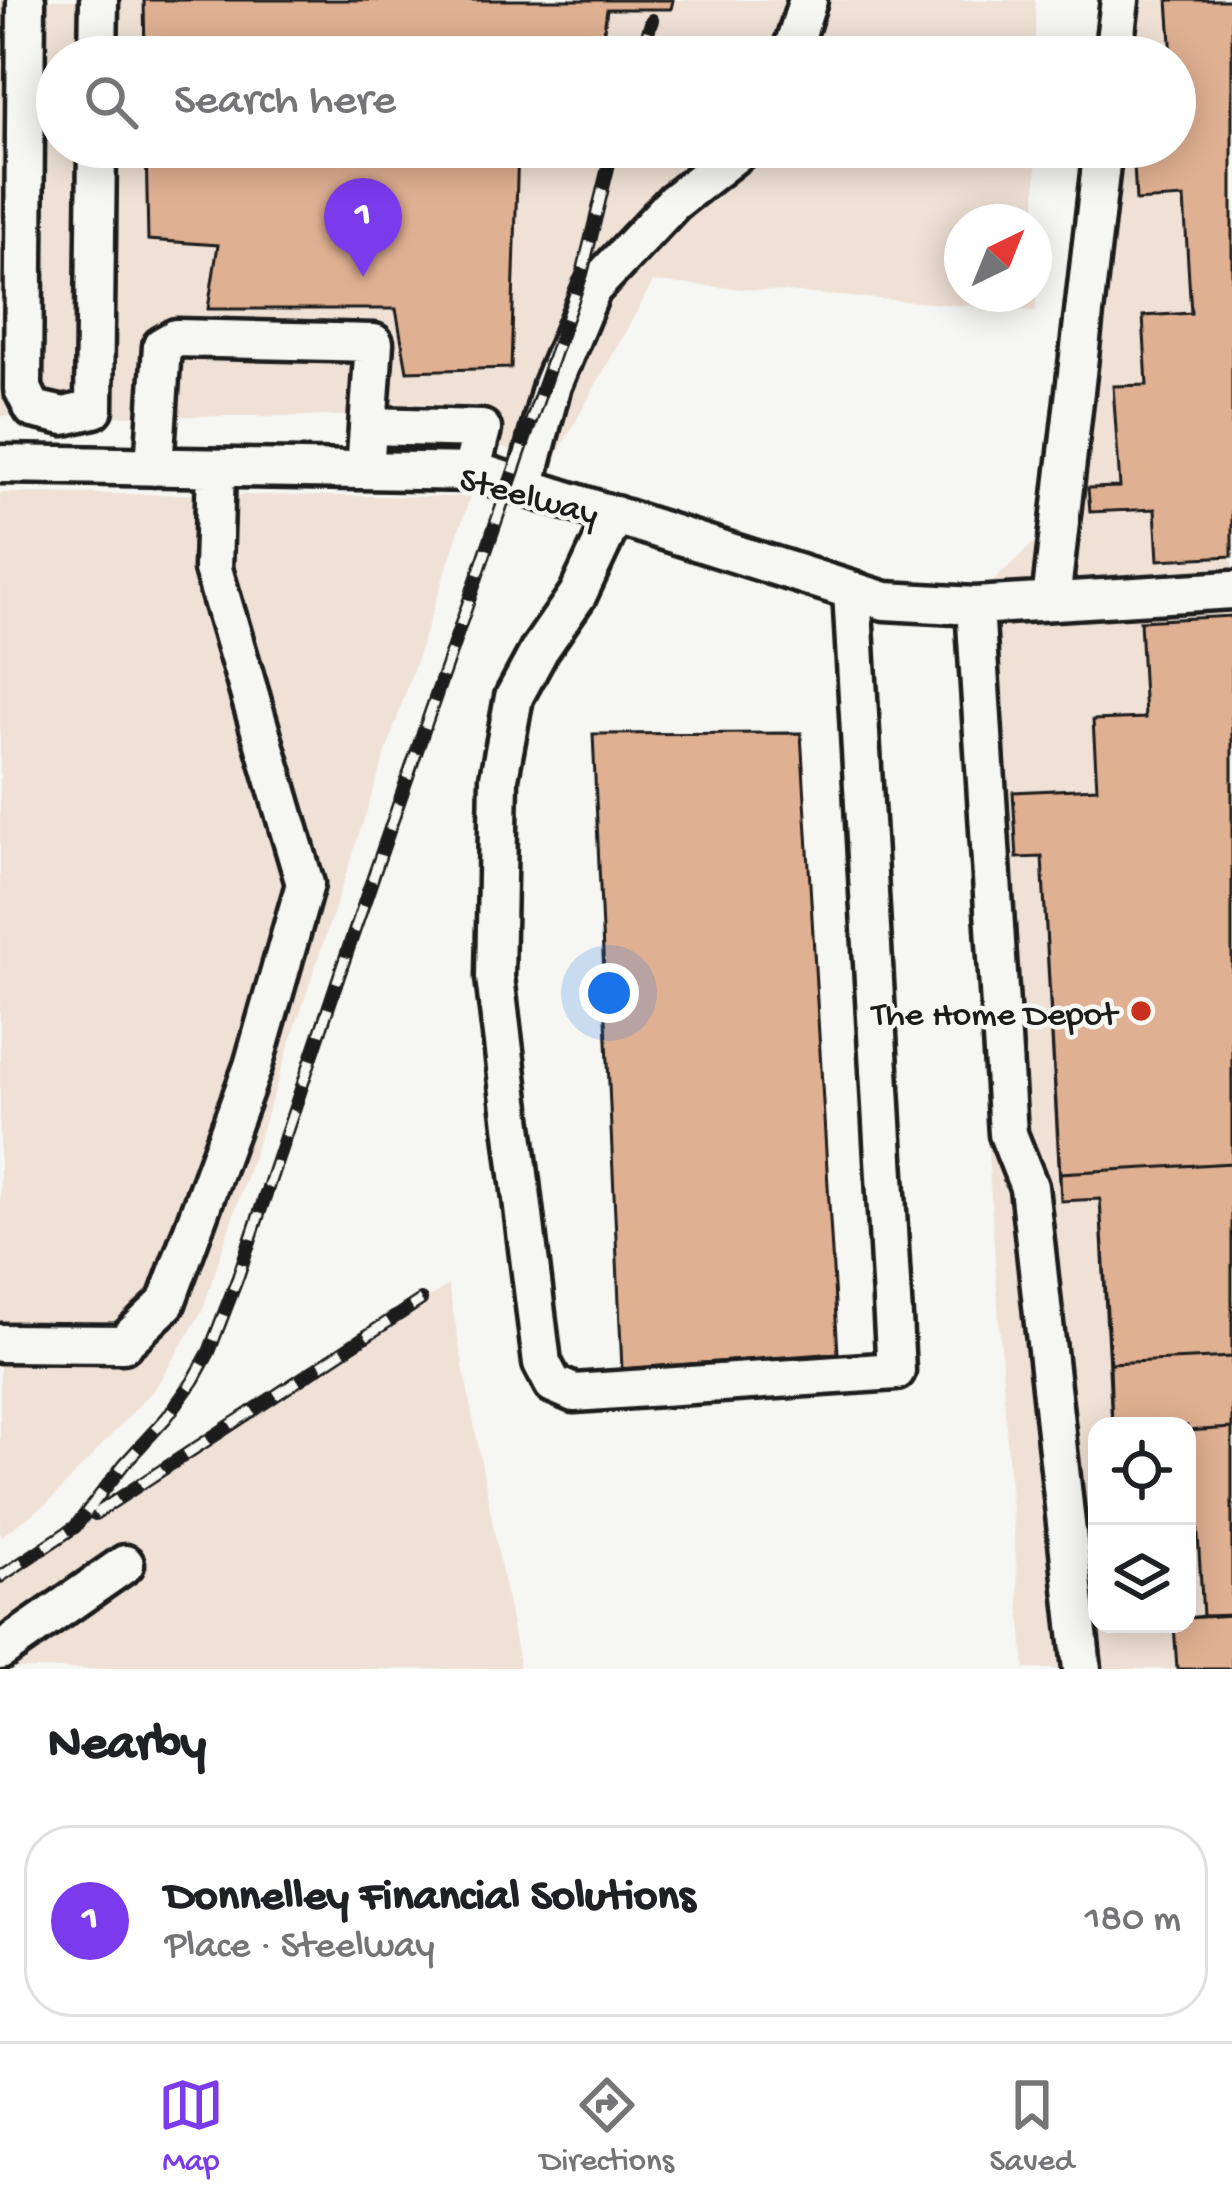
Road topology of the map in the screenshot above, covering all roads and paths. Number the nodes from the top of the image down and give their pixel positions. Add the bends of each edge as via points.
1 (26, 0) edge
2 (99, 0) edge
3 (808, 0) edge
4 (1120, 0) edge
5 (98, 36) edge
6 (797, 36) edge
7 (1116, 36) edge
8 (97, 168) edge
9 (717, 168) edge
10 (1100, 168) edge
11 (11, 270) edge
12 (94, 409) junction
13 (368, 427) junction
14 (0, 464) edge
15 (90, 466) junction
16 (154, 467) junction
17 (216, 468) junction
18 (365, 470) junction
19 (471, 472) junction
20 (525, 487) junction
21 (615, 515) junction
22 (1232, 590) edge
23 (868, 596) junction
24 (1051, 601) junction
25 (975, 606) junction
26 (0, 1343) edge
27 (125, 1564) dead end
28 (0, 1651) edge
29 (1082, 1669) edge

1 - 11 street
2 - 5 street
3 - 6 street
4 - 7 street
8 - 12 street
9 - 20 street via 592,289 552,385
10 - 24 street
11 - 12 street via 22,388 33,410 64,416
12 - 15 street
13 - 16 street via 374,343 176,338 162,346
13 - 18 street
13 - 19 street via 482,429
14 - 15 street, Steelway
15 - 16 street, Steelway
16 - 17 street, Steelway
17 - 18 street, Steelway
17 - 26 street via 213,569 305,884 253,1066 166,1303 123,1344
18 - 19 street, Steelway
19 - 20 street, Steelway
20 - 21 street, Steelway
21 - 23 street, Steelway
21 - 23 street via 514,698 499,778 495,976 536,1317 542,1363 553,1384 574,1393 896,1371
22 - 24 street, Steelway
23 - 25 street, Steelway
24 - 25 street, Steelway
25 - 29 street via 1008,1134 1029,1187
27 - 28 street

